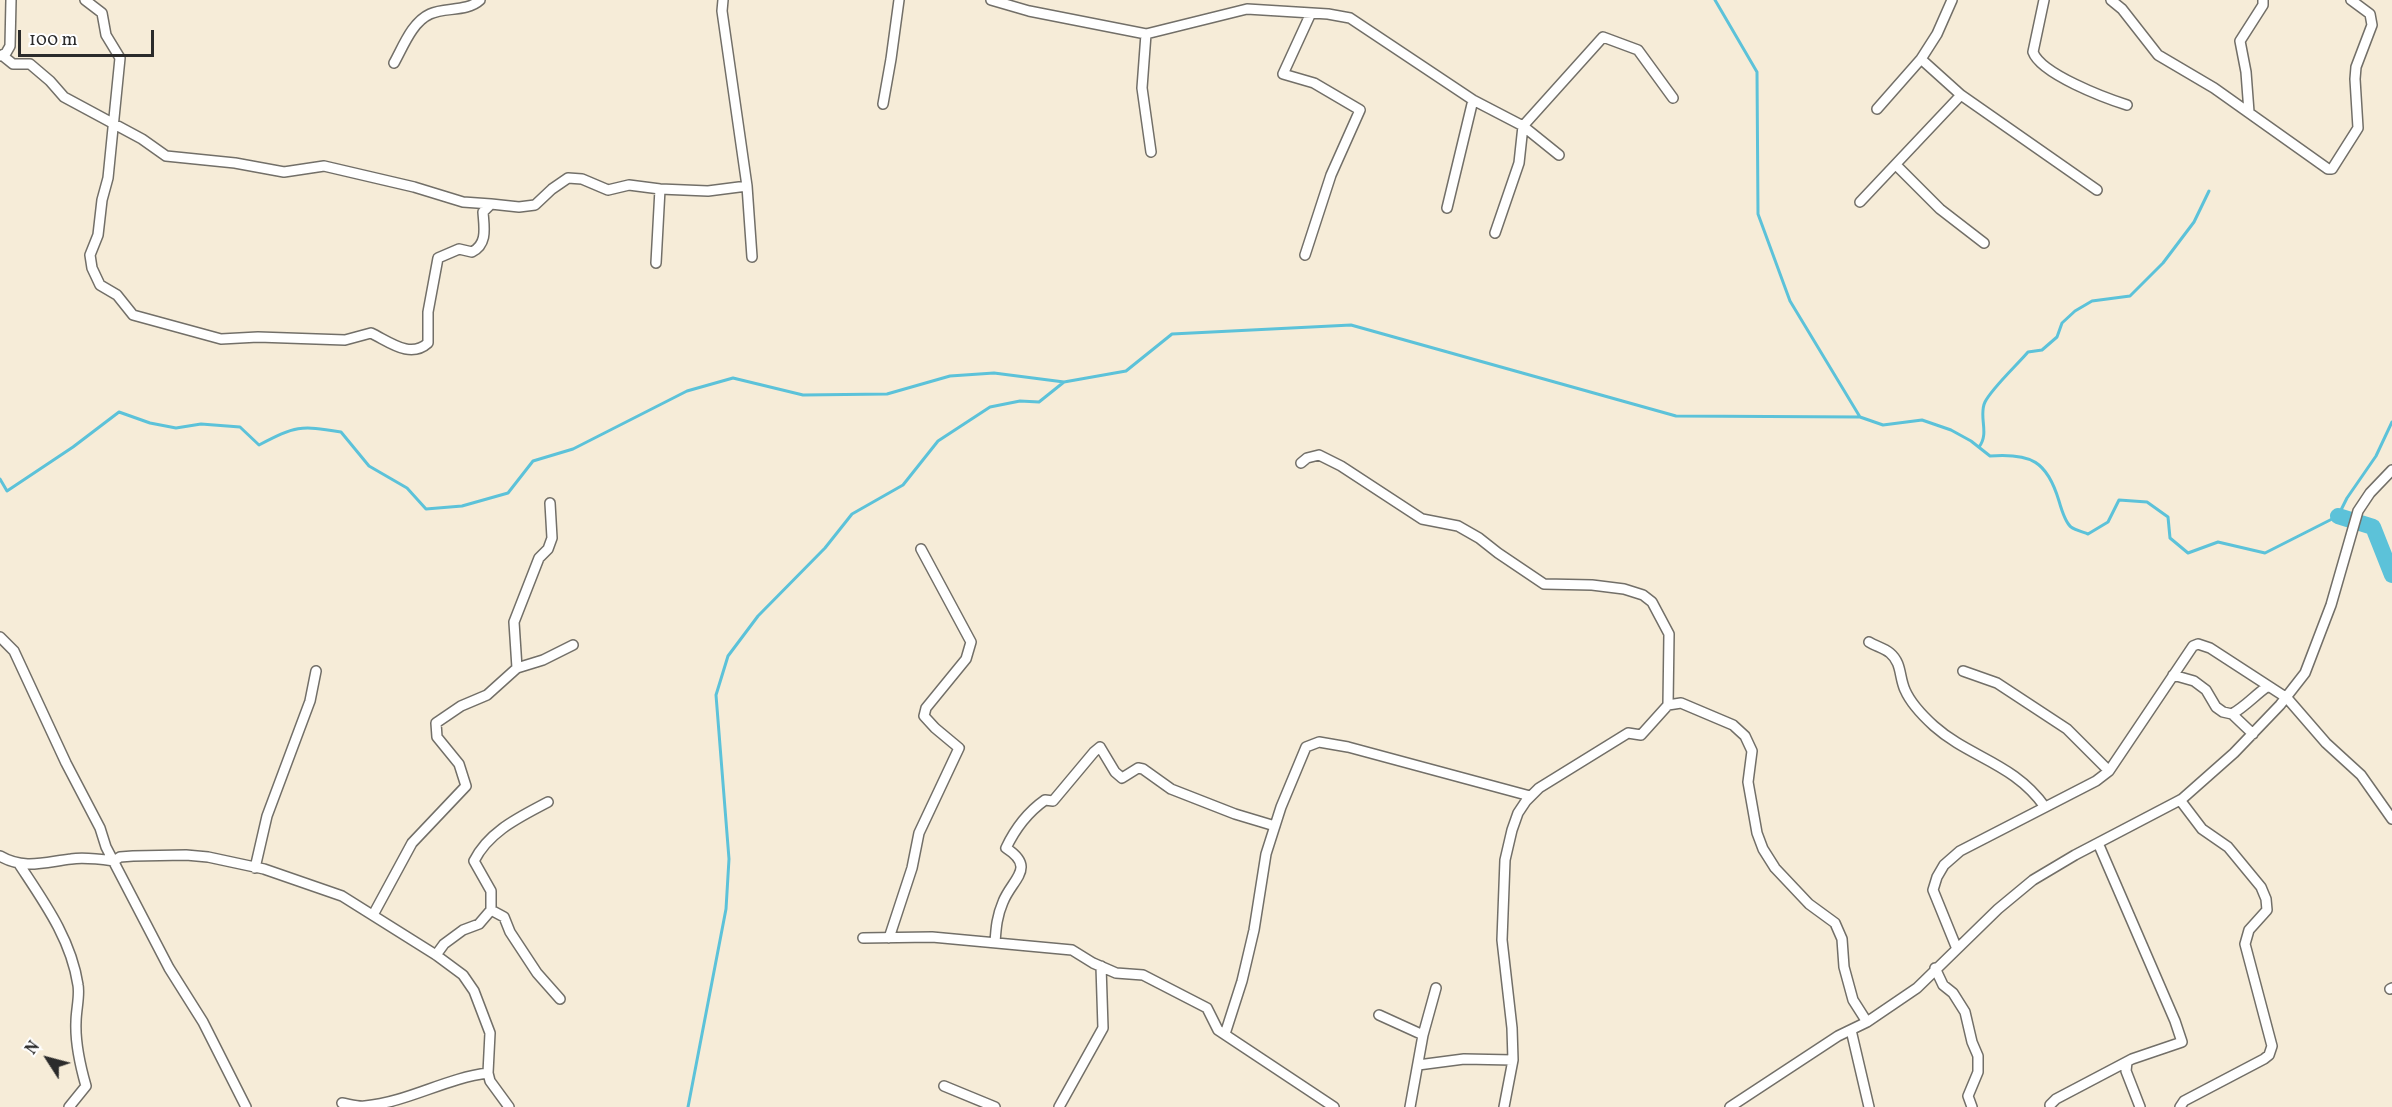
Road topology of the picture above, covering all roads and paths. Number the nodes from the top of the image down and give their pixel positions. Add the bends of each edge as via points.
1 (11, 0) edge
2 (85, 0) edge
3 (480, 0) edge
4 (723, 0) edge
5 (898, 0) edge
6 (991, 0) edge
7 (1952, 0) edge
8 (2044, 0) edge
9 (2111, 0) edge
10 (2263, 0) edge
11 (2351, 0) edge
12 (1311, 13) junction
13 (1146, 34) junction
14 (1, 56) edge
15 (1921, 59) junction
16 (394, 63) dead end
17 (1961, 94) junction
18 (1672, 98) dead end
19 (1473, 100) junction
20 (883, 104) dead end
21 (2127, 105) dead end
22 (1878, 109) dead end
23 (2249, 112) junction
24 (114, 125) junction
25 (1523, 126) junction
26 (1151, 152) dead end
27 (1559, 155) dead end
28 (1896, 165) junction
29 (747, 186) junction
30 (660, 189) junction
31 (2097, 190) dead end
32 (1860, 202) dead end
33 (491, 204) junction
34 (1447, 208) dead end
35 (1495, 232) dead end
36 (1984, 243) dead end
37 (1305, 255) dead end
38 (752, 257) dead end
39 (656, 263) dead end
40 (1301, 463) dead end
41 (2392, 470) edge
42 (549, 503) dead end
43 (921, 549) dead end
44 (0, 637) edge
45 (1869, 642) dead end
46 (573, 645) dead end
47 (518, 668) junction
48 (316, 671) dead end
49 (1963, 671) dead end
50 (2172, 675) junction
51 (2268, 686) junction
52 (2286, 698) junction
53 (1668, 705) junction
54 (2232, 714) junction
55 (2253, 734) junction
56 (2109, 771) junction
57 (1530, 796) junction
58 (2180, 800) junction
59 (549, 802) dead end
60 (2044, 807) junction
61 (2392, 819) edge
62 (1275, 826) junction
63 (2098, 843) junction
64 (0, 856) edge
65 (114, 861) junction
66 (20, 864) junction
67 (255, 868) junction
68 (491, 910) junction
69 (373, 915) junction
70 (863, 938) dead end
71 (889, 938) junction
72 (995, 943) junction
73 (1957, 949) junction
74 (436, 955) junction
75 (1101, 966) junction
76 (1935, 968) junction
77 (1436, 988) dead end
78 (560, 999) dead end
79 (1379, 1016) dead end
80 (1867, 1022) junction
81 (1851, 1030) junction
82 (1225, 1034) junction
83 (1423, 1035) junction
84 (1513, 1060) junction
85 (2127, 1062) junction
86 (1418, 1065) junction
87 (488, 1074) junction
88 (944, 1086) dead end
89 (342, 1103) dead end
90 (2055, 1104) edge
91 (69, 1107) edge
92 (246, 1107) edge
93 (509, 1107) edge
94 (995, 1107) edge
95 (1059, 1107) edge
96 (1334, 1107) edge
97 (1410, 1107) edge
98 (1504, 1107) edge
99 (1730, 1107) edge
100 (1869, 1107) edge
101 (1972, 1107) edge
102 (2140, 1107) edge
103 (2180, 1107) edge

1 - 14 street via 10,46
2 - 24 street via 102,13 106,35 120,58
3 - 16 street via 422,19
4 - 29 street
5 - 20 street
6 - 13 street
7 - 15 street
8 - 21 street via 2035,58 2068,80
9 - 23 street via 2158,55
10 - 23 street via 2240,41
11 - 23 street via 2370,14 2372,25 2355,72 2358,128 2332,169
12 - 13 street via 1247,9
12 - 19 street via 1350,18
12 - 37 street via 1283,74 1314,83 1360,110 1331,176
13 - 26 street via 1142,88
14 - 24 street via 13,64 30,64 64,97
15 - 17 street
15 - 22 street
17 - 28 street
17 - 31 street
18 - 25 street via 1638,50 1603,37
19 - 25 street
19 - 34 street
24 - 33 street via 166,156 284,172 324,166 463,202
24 - 33 street via 98,236 90,255 100,285 117,295 133,315 221,339 345,340 371,333 409,351 422,349 428,343 428,312 438,258 459,249 472,252 479,248 485,235 483,212
25 - 27 street
25 - 35 street via 1519,163
28 - 32 street
28 - 36 street via 1940,209
29 - 30 street via 708,191
29 - 38 street
30 - 33 street via 629,185 609,190 568,178 535,205
30 - 39 street
40 - 53 street via 1319,455 1422,519 1458,526 1479,538 1544,584 1592,585 1643,595 1656,609 1669,634
41 - 52 street via 2358,511 2316,648 2305,673
42 - 47 street via 552,538 539,558 514,622
43 - 71 street via 971,642 966,659 926,708 924,716 959,748 919,833
44 - 65 street via 14,651
45 - 60 street via 1890,653 1901,668 1904,689 1935,727 2006,770 2034,793
46 - 47 street
47 - 69 street via 487,695 436,723 438,737 459,764 466,786 412,843
48 - 67 street via 310,701 267,816
49 - 56 street via 1997,683 2067,729
50 - 51 street via 2198,644
50 - 54 street via 2194,681 2206,690 2219,710
50 - 56 street
51 - 52 street
51 - 54 street
52 - 55 street
52 - 61 street via 2361,775
53 - 57 street via 1641,735 1628,733
53 - 80 street via 1682,703 1733,725 1745,736 1752,751 1748,782 1763,849 1809,904 1835,923 1842,939 1844,967 1853,1000
54 - 55 street
55 - 58 street
56 - 60 street
57 - 62 street via 1318,742 1306,747
57 - 84 street via 1518,813 1505,860 1502,940
58 - 63 street
58 - 103 street via 2202,829 2228,847 2261,887 2266,899 2267,910 2248,930 2245,944 2272,1046 2265,1059 2184,1101
59 - 68 street via 500,829 479,851 474,861 491,891
60 - 73 street via 1960,851 1940,871 1933,890
62 - 72 street via 1172,789 1143,769 1122,778 1100,747 1053,801 1045,800 1032,809 1011,836 1006,848 1019,859 1021,874 1004,898 996,920
62 - 82 street via 1242,981
63 - 73 street via 2032,880
63 - 85 street via 2182,1042
64 - 66 street
65 - 66 street via 94,858
65 - 67 street via 120,857 186,855
65 - 92 street
66 - 91 street via 54,915 78,986 78,1059 86,1086
67 - 69 street via 342,896
68 - 74 street via 478,924 444,944
68 - 78 street via 504,917 537,973
69 - 74 street
70 - 71 street
71 - 72 street via 932,937
72 - 75 street via 1072,950
73 - 76 street
74 - 87 street via 463,975 486,1019 491,1044
75 - 82 street via 1116,973 1143,975 1207,1008 1218,1030
75 - 95 street via 1103,1028
76 - 80 street via 1917,988
76 - 101 street via 1965,1012 1978,1056 1978,1072 1968,1096
77 - 83 street
79 - 83 street
80 - 81 street
81 - 99 street
81 - 100 street
82 - 96 street
83 - 86 street
84 - 86 street via 1464,1059
84 - 98 street
85 - 90 street
85 - 102 street via 2126,1071
86 - 97 street
87 - 89 street via 468,1076 409,1097 364,1106
87 - 93 street
88 - 94 street

